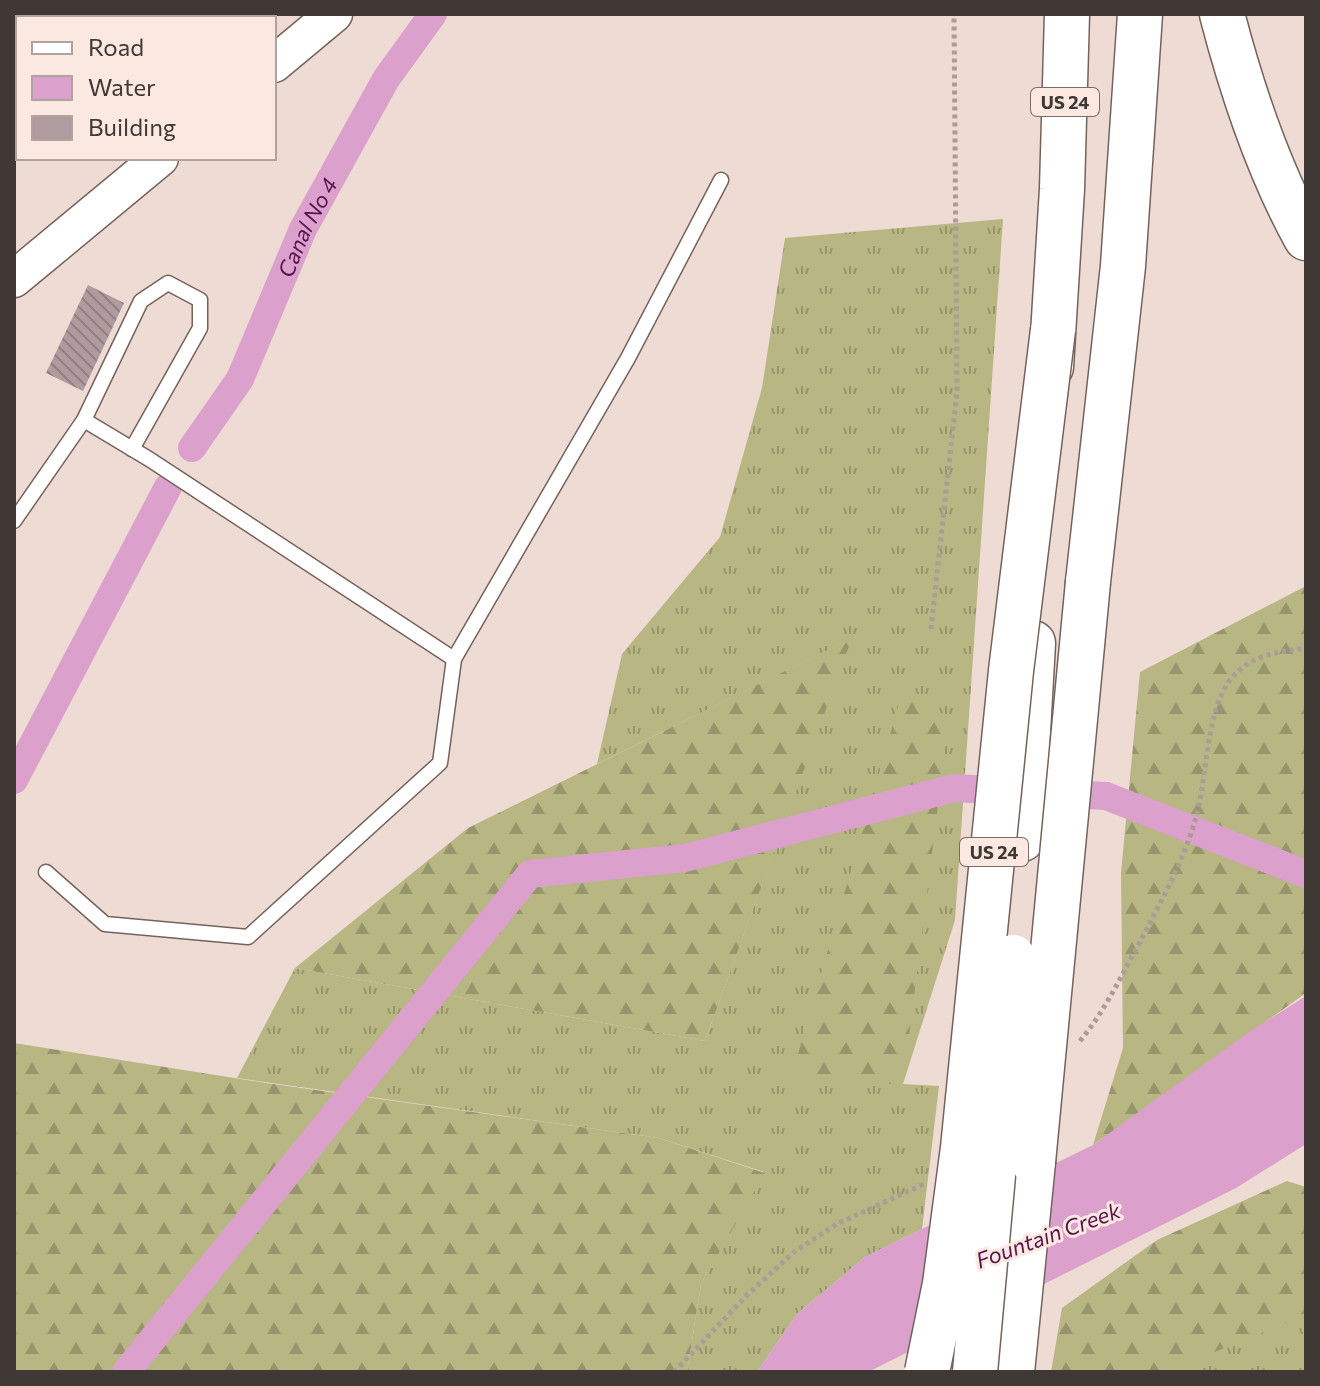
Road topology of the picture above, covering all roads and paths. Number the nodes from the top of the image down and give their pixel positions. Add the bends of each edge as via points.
1 (334, 14) edge
2 (954, 14) edge
3 (1067, 14) edge
4 (1140, 14) edge
5 (1222, 14) edge
6 (276, 62) edge
7 (158, 160) edge
8 (721, 180) dead end
9 (1306, 238) edge
10 (14, 279) edge
11 (1053, 330) junction
12 (84, 420) junction
13 (132, 449) junction
14 (14, 521) edge
15 (931, 629) dead end
16 (1306, 648) edge
17 (454, 659) junction
18 (1184, 850) dead end
19 (46, 872) dead end
20 (927, 1372) edge
21 (975, 1372) edge
22 (1012, 1372) edge

1 - 6 street
2 - 15 path via 957,391
3 - 11 highway, US 24
4 - 22 highway, bridge via 1123,266
5 - 9 highway via 1274,170
7 - 10 street
8 - 17 lane via 628,358
11 - 20 highway, US 24, bridge via 1011,671 963,1148
11 - 21 highway, bridge via 1019,882
12 - 13 lane
12 - 13 lane via 141,301 168,283 200,300 200,328
12 - 14 lane
13 - 17 lane
16 - 18 path via 1253,659 1219,698 1198,811
17 - 19 lane via 440,763 248,937 105,924

